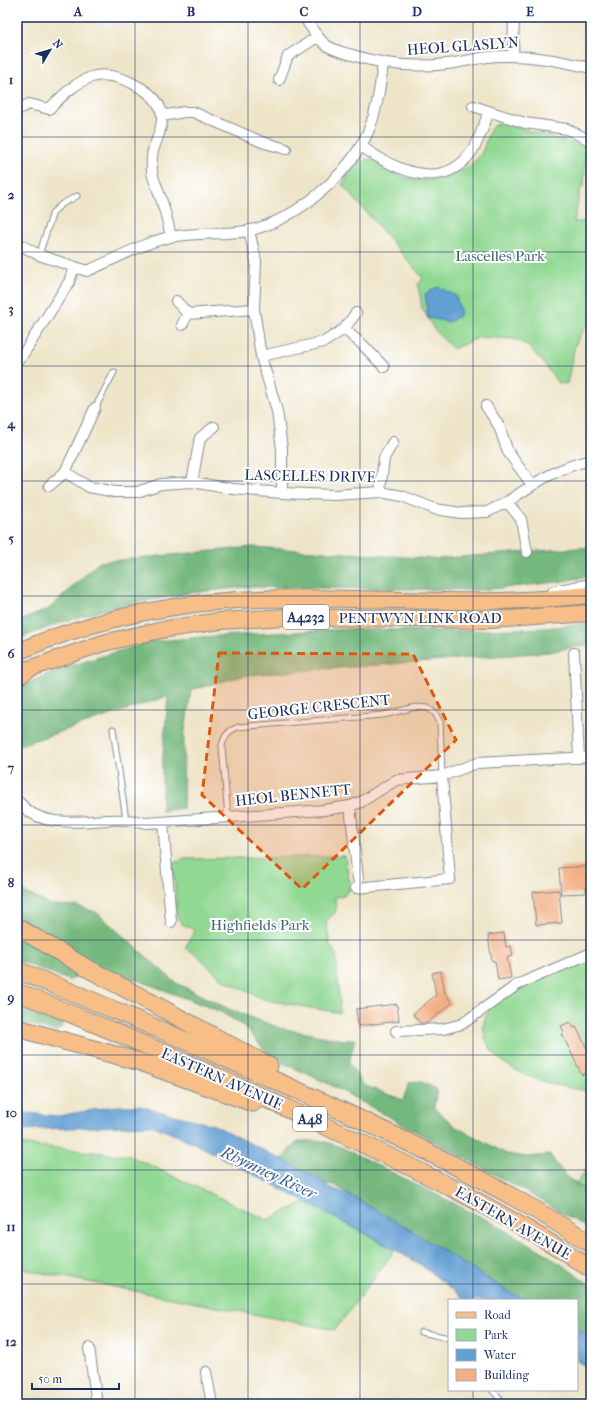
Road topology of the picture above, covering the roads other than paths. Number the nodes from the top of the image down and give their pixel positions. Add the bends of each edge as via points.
1 (304, 17) edge
2 (514, 17) edge
3 (317, 37) junction
4 (514, 56) junction
5 (384, 64) junction
6 (591, 68) edge
7 (279, 80) dead end
8 (473, 106) dead end
9 (17, 110) edge
10 (489, 111) junction
11 (162, 116) junction
12 (591, 141) edge
13 (360, 146) junction
14 (286, 149) dead end
15 (76, 196) dead end
16 (249, 230) junction
17 (171, 237) junction
18 (17, 243) edge
19 (39, 255) junction
20 (74, 267) junction
21 (176, 301) dead end
22 (254, 308) junction
23 (188, 314) junction
24 (356, 314) dead end
25 (182, 325) dead end
26 (344, 329) junction
27 (261, 356) junction
28 (17, 361) edge
29 (384, 367) dead end
30 (114, 372) dead end
31 (486, 406) dead end
32 (95, 408) joint
33 (214, 427) dead end
34 (393, 442) dead end
35 (591, 460) edge
36 (65, 472) junction
37 (192, 482) junction
38 (532, 485) junction
39 (49, 486) dead end
40 (380, 492) junction
41 (282, 493) junction
42 (507, 502) junction
43 (527, 552) dead end
44 (591, 585) edge
45 (591, 595) edge
46 (499, 601) junction
47 (591, 613) edge
48 (17, 652) edge
49 (574, 653) dead end
50 (20, 673) edge
51 (113, 729) dead end
52 (591, 757) edge
53 (580, 758) junction
54 (442, 776) junction
55 (19, 802) dead end
56 (350, 806) junction
57 (228, 817) junction
58 (126, 820) junction
59 (163, 822) junction
60 (171, 922) dead end
61 (17, 927) edge
62 (591, 953) edge
63 (17, 970) edge
64 (17, 992) edge
65 (17, 1028) edge
66 (396, 1031) dead end
67 (358, 1117) junction
68 (349, 1137) junction
69 (591, 1244) edge
70 (591, 1269) edge
71 (421, 1332) dead end
72 (448, 1338) edge
73 (89, 1348) dead end
74 (206, 1372) dead end
75 (493, 1391) edge
76 (97, 1404) edge
77 (212, 1404) edge
78 (505, 1404) edge

1 - 3 street, HEOL GLASLYN
2 - 4 street
3 - 5 street, HEOL GLASLYN via 336,51
3 - 7 street via 288,56
4 - 5 street, HEOL GLASLYN via 420,66
4 - 6 street, HEOL GLASLYN via 554,60
5 - 13 street via 378,101
8 - 10 street
9 - 11 street via 29,104 49,109 72,89 90,77 100,74 128,80 150,93 157,101
10 - 12 street via 526,123 567,128
10 - 13 street via 471,153 460,164 439,174 412,173
11 - 14 street via 193,112 262,142
11 - 17 street via 152,153 152,174
13 - 16 street via 336,177 303,206 275,221
15 - 19 lane via 53,212
16 - 17 street via 227,234
16 - 22 street via 256,261
17 - 20 street via 88,271
18 - 19 street
19 - 20 street
20 - 28 street via 69,282
21 - 23 street
22 - 23 street
22 - 27 street
23 - 25 street
24 - 26 street
26 - 27 street via 324,342
26 - 29 street
27 - 41 street via 277,411 281,441
30 - 32 lane
31 - 38 street via 499,426 508,452
32 - 36 street
33 - 37 street via 200,438
34 - 40 street via 384,458
35 - 38 street, LASCELLES DRIVE via 552,472
36 - 37 street, LASCELLES DRIVE via 89,487 115,492 137,492 162,484
36 - 39 street
37 - 41 street, LASCELLES DRIVE
38 - 42 street, LASCELLES DRIVE
40 - 41 street, LASCELLES DRIVE
40 - 42 street, LASCELLES DRIVE via 402,496 435,510 461,513 487,512
42 - 43 street via 521,519
44 - 46 street
45 - 46 main road, PENTWYN LINK ROAD / A4232
46 - 48 main road, PENTWYN LINK ROAD / A4232 via 309,598 205,603 114,619
47 - 50 main road, PENTWYN LINK ROAD / A4232 via 491,620 286,617 220,621 160,630 103,643
49 - 53 street
51 - 58 lane
52 - 53 street, HEOL BENNETT
53 - 54 street, HEOL BENNETT via 477,763
54 - 56 street, HEOL BENNETT via 396,780 362,802
54 - 56 street via 450,879 357,883
54 - 57 lane, GEORGE CRESCENT via 440,722 435,713 428,708 416,707 383,715 238,727 223,738 222,746
55 - 58 street, HEOL BENNETT via 24,809 39,817 57,821
56 - 57 street, HEOL BENNETT
57 - 59 street, HEOL BENNETT
58 - 59 street, HEOL BENNETT
59 - 60 street
61 - 67 highway
62 - 66 street via 517,985 462,1024 443,1029
63 - 67 highway, EASTERN AVENUE / A48 via 155,1026
64 - 68 highway, EASTERN AVENUE / A48 via 147,1046
65 - 68 highway via 137,1061
67 - 69 highway, EASTERN AVENUE / A48 via 519,1201
68 - 70 highway, EASTERN AVENUE / A48 via 499,1213
71 - 72 lane
73 - 76 street
74 - 77 street
75 - 78 lane

